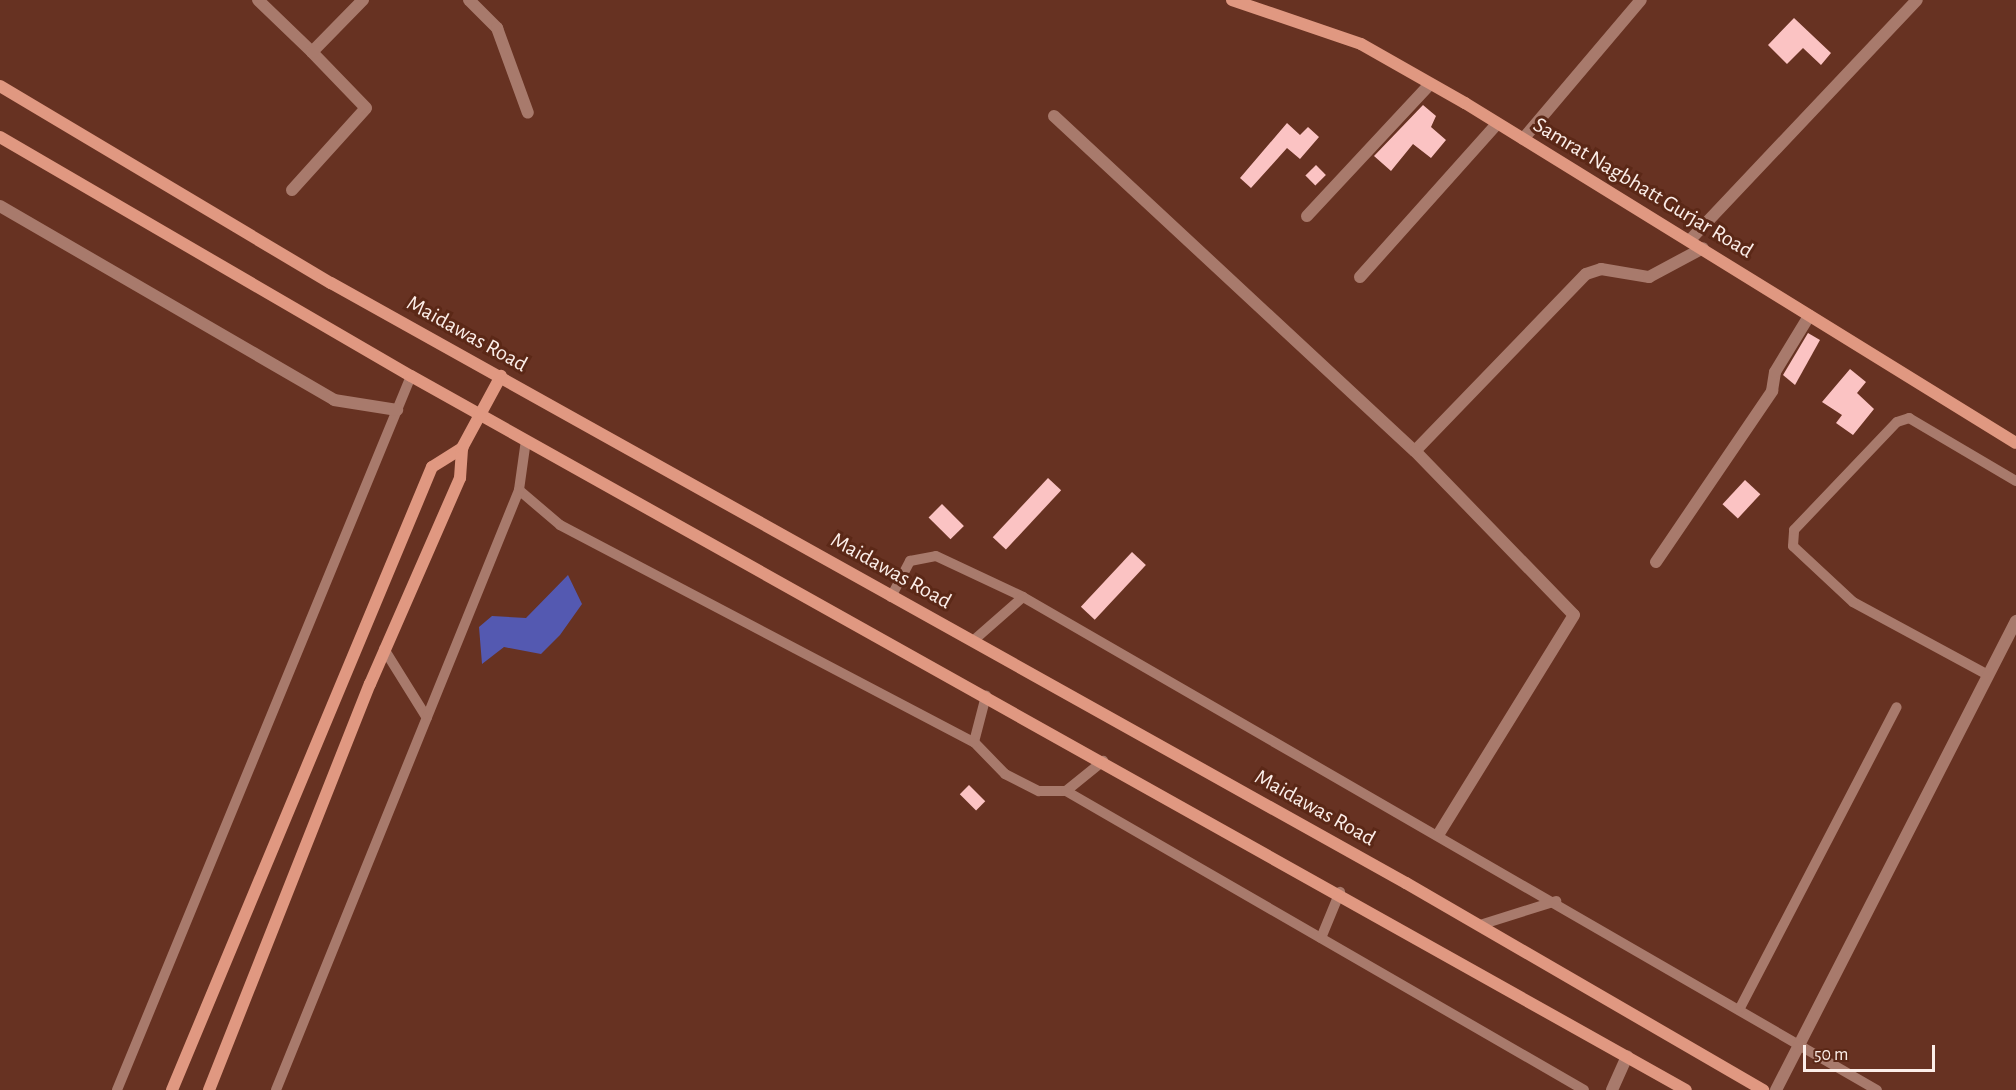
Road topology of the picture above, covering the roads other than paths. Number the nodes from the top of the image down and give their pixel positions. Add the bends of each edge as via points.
1 (258, 0) edge
2 (363, 0) edge
3 (469, 0) edge
4 (1232, 0) edge
5 (1641, 0) edge
6 (1917, 0) edge
7 (312, 52) junction
8 (1430, 84) junction
9 (0, 86) edge
10 (528, 113) dead end
11 (1054, 116) dead end
12 (1497, 124) junction
13 (0, 137) edge
14 (1522, 139) junction
15 (292, 190) dead end
16 (0, 206) edge
17 (1306, 216) dead end
18 (1690, 240) junction
19 (1703, 248) junction
20 (1360, 278) dead end
21 (1809, 316) junction
22 (411, 376) junction
23 (501, 376) junction
24 (397, 410) junction
25 (482, 416) junction
26 (526, 440) junction
27 (2016, 443) edge
28 (462, 448) junction
29 (1415, 451) junction
30 (2016, 481) edge
31 (519, 490) junction
32 (1656, 562) dead end
33 (891, 597) junction
34 (1023, 597) junction
35 (2016, 621) edge
36 (974, 640) junction
37 (384, 649) junction
38 (1988, 675) junction
39 (986, 696) junction
40 (1897, 707) dead end
41 (427, 718) junction
42 (974, 742) junction
43 (1103, 761) junction
44 (1066, 791) junction
45 (1439, 834) junction
46 (1340, 892) junction
47 (1556, 901) junction
48 (1480, 926) junction
49 (1321, 938) junction
50 (1740, 1008) junction
51 (1797, 1042) junction
52 (1627, 1056) junction
53 (117, 1090) edge
54 (172, 1090) edge
55 (209, 1090) edge
56 (276, 1090) edge
57 (1584, 1090) edge
58 (1612, 1090) edge
59 (1686, 1090) edge
60 (1763, 1090) edge
61 (1776, 1090) edge
62 (1877, 1090) edge

1 - 7 street
2 - 7 street
3 - 10 street via 497,28
4 - 8 street, Samrat Nagbhatt Gurjar Road via 1361,44
5 - 14 street
6 - 18 street
7 - 15 street via 366,108
8 - 12 street, Samrat Nagbhatt Gurjar Road
8 - 17 street
9 - 23 street, Maidawas Road via 331,283
11 - 29 street
12 - 14 street, Samrat Nagbhatt Gurjar Road
12 - 20 street
13 - 22 street
14 - 18 street, Samrat Nagbhatt Gurjar Road
16 - 24 street via 334,400
18 - 19 street, Samrat Nagbhatt Gurjar Road
19 - 21 street, Samrat Nagbhatt Gurjar Road
19 - 29 street via 1649,276 1601,269 1586,274
21 - 27 street, Samrat Nagbhatt Gurjar Road
21 - 32 street via 1775,372 1772,391
22 - 24 lane
22 - 25 street
23 - 25 street
23 - 33 street, Maidawas Road
24 - 53 lane
25 - 26 street
25 - 28 street
26 - 31 lane
26 - 39 street
28 - 37 street via 460,478
28 - 54 street via 432,467
29 - 45 street via 1574,615
30 - 38 lane via 1909,418 1897,422 1794,530 1793,546 1853,602
31 - 41 lane
31 - 42 lane via 560,525
33 - 34 lane via 910,561 936,556
33 - 36 street, Maidawas Road
34 - 36 lane
34 - 45 lane
35 - 38 street
36 - 48 street, Maidawas Road
37 - 41 lane
37 - 55 street
38 - 51 street
39 - 42 lane
39 - 43 street
40 - 50 lane
41 - 56 lane
42 - 44 lane via 1005,774 1039,791
43 - 44 lane
43 - 46 street
44 - 49 lane
45 - 47 lane
46 - 49 lane
46 - 52 street
47 - 48 lane
47 - 50 lane
48 - 60 street, Maidawas Road
49 - 57 lane
50 - 51 lane
51 - 61 street
51 - 62 lane
52 - 58 street
52 - 59 street

